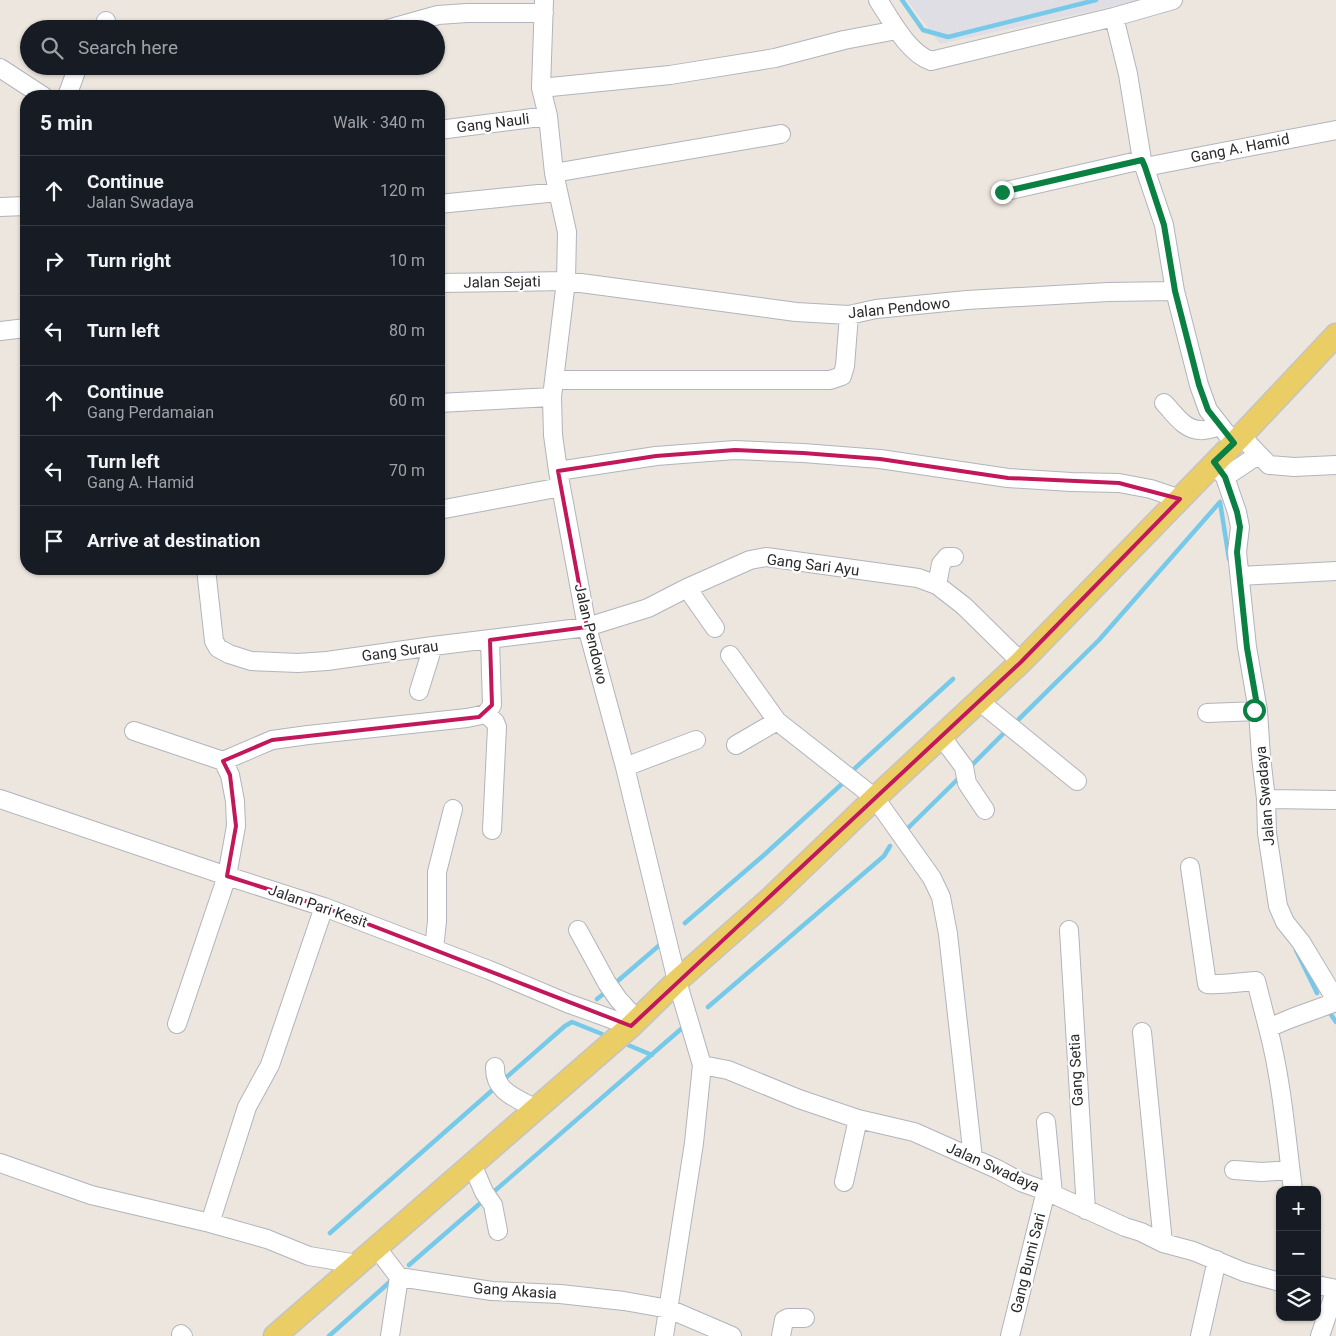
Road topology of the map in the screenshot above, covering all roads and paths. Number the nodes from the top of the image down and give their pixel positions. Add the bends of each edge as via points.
1 (878, 0) edge
2 (1174, 0) edge
3 (544, 6) edge
4 (1114, 17) junction
5 (420, 20) edge
6 (897, 30) junction
7 (0, 68) edge
8 (75, 75) edge
9 (541, 88) junction
10 (34, 90) edge
11 (69, 90) edge
12 (548, 116) junction
13 (445, 129) edge
14 (1336, 130) edge
15 (781, 134) dead end
16 (1143, 164) junction
17 (554, 173) junction
18 (558, 192) junction
19 (1002, 192) dead end
20 (445, 203) edge
21 (0, 206) edge
22 (20, 206) edge
23 (566, 281) junction
24 (445, 283) edge
25 (1175, 291) junction
26 (849, 315) junction
27 (20, 329) edge
28 (0, 331) edge
29 (1336, 334) edge
30 (554, 388) junction
31 (445, 403) edge
32 (1164, 403) dead end
33 (1232, 435) junction
34 (1258, 455) junction
35 (1336, 465) edge
36 (1219, 470) junction
37 (560, 479) junction
38 (1180, 499) junction
39 (445, 508) edge
40 (954, 557) dead end
41 (1336, 571) edge
42 (207, 575) edge
43 (1240, 576) junction
44 (937, 585) junction
45 (688, 588) junction
46 (588, 627) junction
47 (715, 628) dead end
48 (490, 640) junction
49 (433, 646) junction
50 (730, 655) dead end
51 (1021, 662) junction
52 (419, 691) dead end
53 (979, 701) junction
54 (1252, 711) junction
55 (1207, 713) dead end
56 (486, 714) junction
57 (777, 721) junction
58 (134, 731) dead end
59 (941, 736) junction
60 (696, 740) dead end
61 (736, 744) dead end
62 (223, 761) junction
63 (626, 767) junction
64 (1077, 781) dead end
65 (875, 798) junction
66 (0, 799) edge
67 (1266, 799) junction
68 (1336, 800) edge
69 (453, 809) dead end
70 (985, 810) dead end
71 (492, 830) dead end
72 (1190, 867) dead end
73 (227, 876) junction
74 (324, 907) junction
75 (578, 930) dead end
76 (1069, 930) dead end
77 (434, 949) junction
78 (677, 981) junction
79 (1335, 996) edge
80 (634, 1023) junction
81 (177, 1024) dead end
82 (1268, 1028) junction
83 (1142, 1032) dead end
84 (702, 1064) junction
85 (499, 1080) dead end
86 (536, 1108) junction
87 (858, 1119) junction
88 (1046, 1122) dead end
89 (973, 1158) junction
90 (0, 1163) edge
91 (472, 1164) junction
92 (1234, 1170) dead end
93 (1290, 1170) junction
94 (844, 1182) dead end
95 (1292, 1186) edge
96 (1050, 1192) junction
97 (1086, 1210) junction
98 (210, 1223) junction
99 (498, 1231) dead end
100 (1163, 1243) junction
101 (376, 1247) junction
102 (1217, 1260) junction
103 (356, 1264) junction
104 (399, 1277) junction
105 (1276, 1281) edge
106 (1321, 1286) edge
107 (1336, 1289) edge
108 (669, 1310) junction
109 (805, 1318) dead end
110 (275, 1336) edge
111 (390, 1336) edge
112 (664, 1336) edge
113 (732, 1336) edge
114 (781, 1336) edge
115 (1010, 1336) edge
116 (1200, 1336) edge
117 (1320, 1336) edge

1 - 6 street
2 - 4 street
3 - 5 street via 438,15
3 - 9 street, Jalan Pendowo
4 - 6 street via 931,61 923,58
4 - 16 street via 1128,74
6 - 9 street via 775,58 689,72
7 - 10 street
8 - 11 street
9 - 12 street, Jalan Pendowo
12 - 13 street, Gang Nauli
12 - 17 street, Jalan Pendowo
14 - 16 street, Gang A. Hamid
15 - 17 street
16 - 19 street, Gang A. Hamid
16 - 25 street via 1164,225
17 - 18 street, Jalan Pendowo
18 - 20 street
18 - 23 street, Jalan Pendowo via 566,232
21 - 22 street
23 - 24 street, Jalan Sejati
23 - 26 street, Jalan Pendowo via 796,312
23 - 30 street, Jalan Pendowo
25 - 26 street, Jalan Pendowo via 967,300 876,309
25 - 33 street via 1208,410
26 - 30 street via 845,366 842,376 830,380
27 - 28 street
29 - 33 main road
30 - 31 street
30 - 37 street, Jalan Pendowo via 553,435
32 - 33 street via 1192,429
33 - 34 street
33 - 36 main road
34 - 35 street via 1269,464 1280,467
34 - 36 street
36 - 38 main road
36 - 43 street, Jalan Swadaya via 1240,527 1237,552
37 - 38 street via 656,456 735,450 880,459 1008,478 1119,483
37 - 39 street
37 - 46 street, Jalan Pendowo
38 - 51 main road
40 - 44 street via 947,557 940,564
41 - 43 street
42 - 49 street, Gang Surau via 214,641 228,654 251,661 298,663
43 - 54 street, Jalan Swadaya
44 - 45 street, Gang Sari Ayu via 918,578 766,557 750,560
44 - 51 street, Gang Sari Ayu via 964,606
45 - 46 street, Gang Sari Ayu via 648,608
45 - 47 street
46 - 48 street, Gang Surau
46 - 63 street, Jalan Pendowo
48 - 49 street, Gang Surau
48 - 56 street via 492,704
49 - 52 street
50 - 57 street
51 - 53 main road
53 - 59 main road
53 - 64 street
54 - 55 street
54 - 67 street, Jalan Swadaya
56 - 62 street via 272,740
56 - 71 street via 496,722 497,728
57 - 61 street
57 - 65 street
58 - 62 street
59 - 65 main road
59 - 70 street
60 - 63 street
62 - 73 street via 230,775 236,826
63 - 78 street, Jalan Pendowo
65 - 78 main road via 772,897
65 - 89 street via 932,878 941,897
66 - 73 street, Jalan Pari Kesit
67 - 68 street
67 - 79 street, Jalan Swadaya via 1267,833 1278,906 1285,922
69 - 77 street via 437,872
72 - 82 street via 1207,984 1256,982
73 - 74 street, Jalan Pari Kesit
73 - 81 street
74 - 77 street, Jalan Pari Kesit
74 - 98 street via 270,1065 247,1107
75 - 80 street
76 - 97 street, Gang Setia
77 - 80 street, Jalan Pari Kesit via 567,1003
78 - 80 main road
78 - 84 street, Jalan Pendowo
79 - 82 street
80 - 86 main road
82 - 93 street
83 - 100 street
84 - 87 street, Jalan Swadaya via 728,1070
84 - 108 street via 694,1143
85 - 86 street
86 - 91 main road
87 - 89 street, Jalan Swadaya via 914,1132
87 - 94 street
88 - 96 street
89 - 96 street, Jalan Swadaya via 1021,1182
90 - 98 street via 91,1195
91 - 99 street via 488,1198
91 - 101 main road
92 - 93 street
93 - 95 street
96 - 97 street, Jalan Swadaya
96 - 115 street, Gang Bumi Sari
97 - 100 street, Jalan Swadaya
98 - 103 street via 267,1239 309,1256
100 - 102 street, Jalan Swadaya
101 - 103 main road
101 - 104 street
102 - 105 street, Jalan Swadaya
102 - 116 street
103 - 110 main road
104 - 108 street, Gang Akasia via 492,1291 624,1301
104 - 111 street
106 - 107 street
107 - 117 street
108 - 112 street
108 - 113 street, Gang Akasia
109 - 114 street via 784,1320

